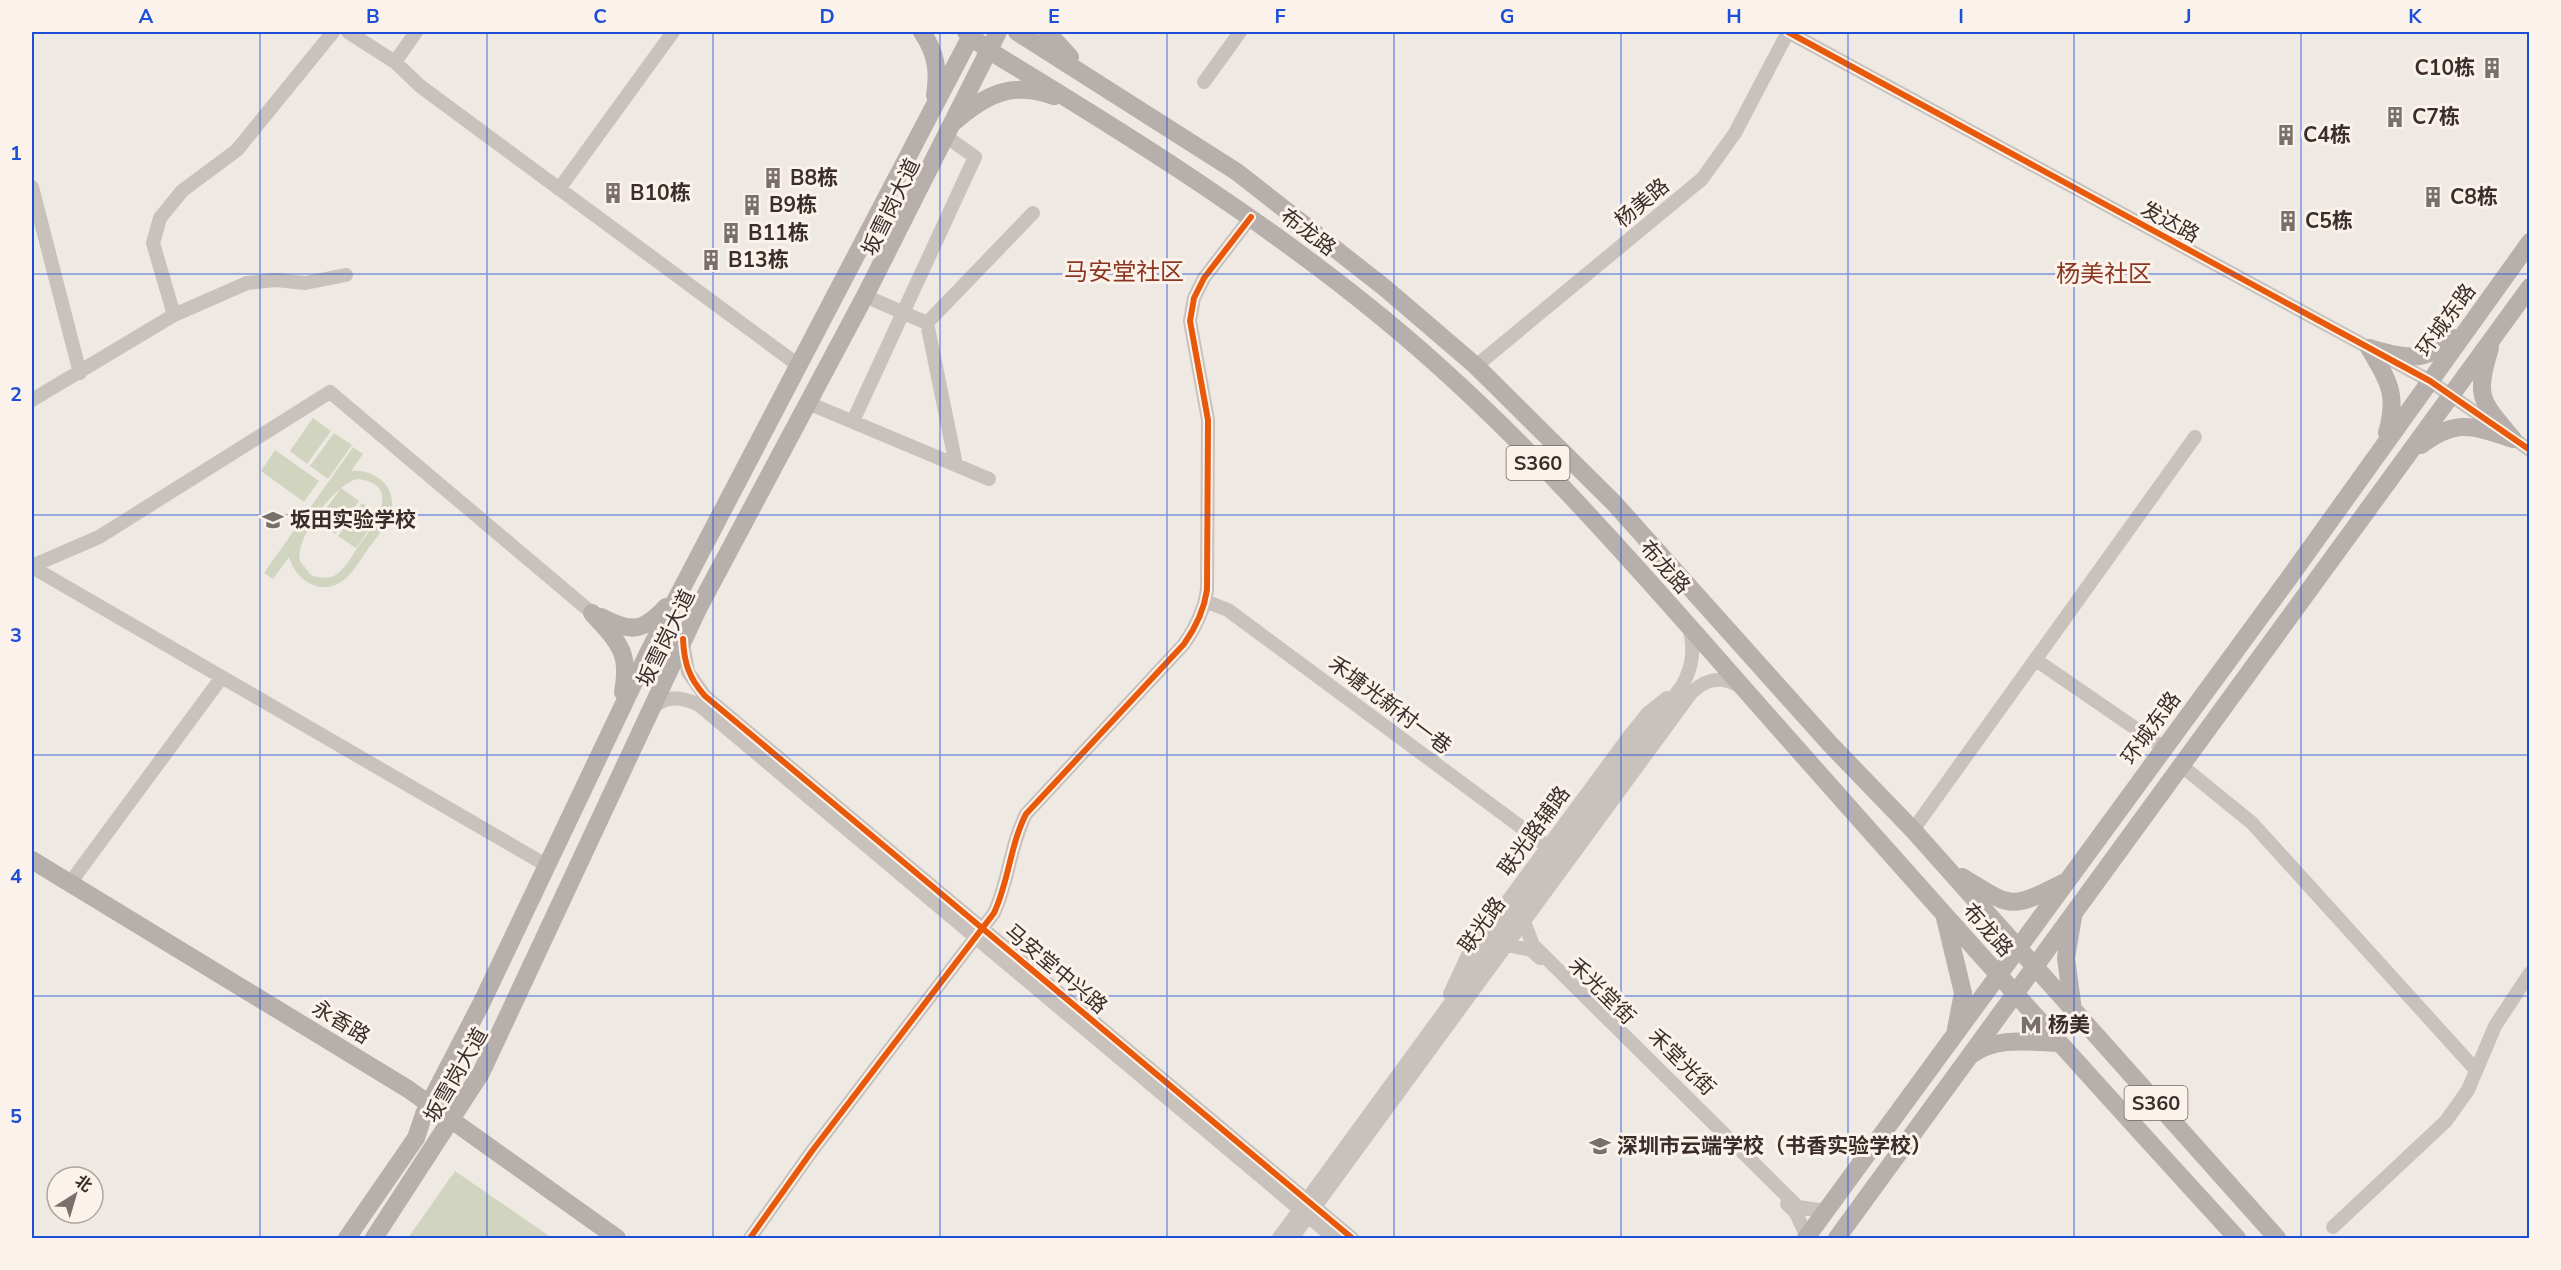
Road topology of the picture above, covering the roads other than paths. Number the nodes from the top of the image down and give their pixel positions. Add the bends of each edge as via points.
1 (333, 32) edge
2 (348, 32) edge
3 (416, 32) edge
4 (673, 32) edge
5 (922, 32) edge
6 (998, 32) edge
7 (1017, 32) edge
8 (1047, 32) edge
9 (1240, 32) edge
10 (1788, 32) edge
11 (970, 33) edge
12 (988, 51) junction
13 (394, 62) junction
14 (1091, 78) junction
15 (1204, 82) dead end
16 (1078, 105) junction
17 (930, 114) junction
18 (946, 131) junction
19 (32, 187) edge
20 (559, 189) junction
21 (1033, 213) dead end
22 (1251, 217) junction
23 (2529, 242) edge
24 (345, 275) dead end
25 (2529, 287) edge
26 (866, 296) junction
27 (903, 312) junction
28 (174, 315) junction
29 (927, 323) junction
30 (2472, 323) junction
31 (2493, 336) junction
32 (2369, 348) junction
33 (798, 364) junction
34 (1476, 366) junction
35 (80, 373) junction
36 (2430, 381) junction
37 (2451, 394) junction
38 (32, 400) edge
39 (808, 403) junction
40 (853, 421) junction
41 (2195, 437) dead end
42 (2513, 439) junction
43 (2384, 446) junction
44 (2529, 450) edge
45 (2405, 457) junction
46 (956, 465) junction
47 (989, 479) dead end
48 (677, 596) junction
49 (1205, 601) junction
50 (592, 612) junction
51 (1689, 627) junction
52 (683, 639) junction
53 (2036, 660) junction
54 (222, 677) junction
55 (1682, 686) junction
56 (1745, 691) junction
57 (647, 714) junction
58 (618, 715) junction
59 (2164, 748) junction
60 (2182, 766) junction
61 (1913, 830) junction
62 (1548, 848) junction
63 (32, 860) edge
64 (546, 865) junction
65 (1946, 867) junction
66 (32, 874) edge
67 (2068, 881) junction
68 (70, 883) junction
69 (2073, 915) junction
70 (1945, 916) junction
71 (1524, 922) junction
72 (979, 933) junction
73 (1507, 945) junction
74 (2018, 950) junction
75 (2034, 968) junction
76 (2529, 973) edge
77 (1998, 976) junction
78 (2014, 994) junction
79 (2073, 1010) junction
80 (1441, 1016) junction
81 (1954, 1036) junction
82 (2060, 1043) junction
83 (1968, 1058) junction
84 (2475, 1069) junction
85 (427, 1109) junction
86 (448, 1125) junction
87 (1307, 1209) junction
88 (1826, 1211) junction
89 (2333, 1227) dead end
90 (1807, 1238) edge
91 (347, 1239) edge
92 (374, 1239) edge
93 (598, 1239) edge
94 (617, 1239) edge
95 (750, 1239) edge
96 (1279, 1239) edge
97 (1292, 1239) edge
98 (1334, 1239) edge
99 (1352, 1239) edge
100 (1836, 1239) edge
101 (2236, 1239) edge
102 (2277, 1239) edge

1 - 28 street via 237,150 182,190 160,218 153,243
2 - 13 street
3 - 13 street
4 - 20 street
5 - 17 main road via 934,51 938,72
6 - 12 main road, 坂雪岗大道
7 - 14 main road, 布龙路 / S360
8 - 14 main road
9 - 15 street
10 - 32 street, 发达路
10 - 34 street, 杨美路 via 1735,133 1702,179
11 - 12 main road, 布龙路 / S360
11 - 17 main road, 坂雪岗大道
12 - 16 main road, 布龙路 / S360
12 - 18 main road, 坂雪岗大道
13 - 20 street via 420,86
14 - 34 main road, 布龙路 / S360 via 1245,178
16 - 18 main road via 1046,93 1003,90 986,97
16 - 22 main road, 布龙路 / S360
17 - 33 main road, 坂雪岗大道
18 - 26 main road, 坂雪岗大道
18 - 27 street via 975,157
19 - 35 street
20 - 33 street
21 - 29 street
22 - 49 street via 1204,278 1194,298 1190,321 1208,420
22 - 51 main road, 布龙路 / S360 via 1385,320 1454,381 1575,501
23 - 30 main road, 环城东路
24 - 28 street via 305,283 247,283
25 - 31 main road
26 - 27 street
26 - 39 main road, 坂雪岗大道
27 - 29 street
27 - 40 street
28 - 35 street
29 - 46 street
30 - 32 main road via 2441,348 2421,357 2398,357
30 - 36 main road, 环城东路
31 - 37 main road
31 - 42 main road via 2481,391 2490,411
32 - 36 street, 发达路
32 - 43 main road via 2393,397
33 - 48 main road, 坂雪岗大道
34 - 61 main road, 布龙路 / S360 via 1614,503 1830,744
35 - 38 street
36 - 37 street, 发达路
36 - 43 main road, 环城东路
37 - 42 street, 发达路
37 - 45 main road
39 - 40 street
39 - 52 main road, 坂雪岗大道
40 - 46 street
41 - 53 street
42 - 44 street, 发达路
42 - 45 main road via 2470,426 2456,426 2436,434
43 - 59 main road, 环城东路
45 - 60 main road
46 - 47 street
48 - 50 main road via 651,622 636,628 619,627
48 - 58 main road, 坂雪岗大道
49 - 62 street, 禾塘光新村一巷 via 1228,610
49 - 72 street via 1195,629 1184,644 1026,814 1000,899
50 - 54 street via 330,392 99,537 32,567
50 - 58 main road via 616,640 626,661
51 - 55 street, 联光路 via 1693,653
51 - 56 main road, 布龙路 / S360
52 - 57 main road, 坂雪岗大道
52 - 72 street, 马安堂中兴路 via 688,672 705,696
53 - 59 street
53 - 61 street
54 - 64 street
54 - 68 street
55 - 62 street, 联光路辅路 via 1647,714
55 - 80 street, 联光路
56 - 70 main road, 布龙路 / S360
56 - 71 street, 联光路 via 1727,680 1716,679 1691,693
57 - 72 street, 马安堂中兴路 via 665,699 688,699 699,705
57 - 86 main road, 坂雪岗大道 via 481,1073
58 - 64 main road, 坂雪岗大道
59 - 67 main road, 环城东路
60 - 69 main road
60 - 84 street via 2252,823
61 - 65 main road, 布龙路 / S360
62 - 80 street, 联光路辅路 via 1468,955
63 - 68 main road, 永香路
64 - 85 main road, 坂雪岗大道
65 - 67 main road via 2001,901 2023,903
65 - 74 main road, 布龙路 / S360
66 - 85 main road, 永香路
67 - 74 main road, 环城东路
68 - 85 main road, 永香路
69 - 75 main road
69 - 79 main road via 2066,958
70 - 77 main road, 布龙路 / S360
70 - 81 main road via 1963,993
71 - 73 street, 联光路
71 - 88 street, 禾堂光街 via 1533,945 1798,1207
72 - 87 street, 马安堂中兴路
72 - 95 street via 812,1151
73 - 87 street, 联光路
73 - 90 street, 禾光堂街 via 1532,950 1796,1213
74 - 75 main road, 布龙路 / S360
74 - 77 main road, 环城东路
75 - 78 main road
75 - 79 main road, 布龙路 / S360
76 - 84 street via 2495,1026
77 - 78 main road, 布龙路 / S360
77 - 81 main road, 环城东路
78 - 82 main road, 布龙路 / S360
78 - 83 main road
79 - 102 main road, 布龙路 / S360
80 - 87 street, 联光路
81 - 88 main road, 环城东路
82 - 83 main road via 2004,1042
82 - 101 main road, 布龙路 / S360
83 - 100 main road
84 - 89 street via 2468,1090 2446,1121
85 - 86 main road, 永香路
85 - 91 main road, 坂雪岗大道 via 416,1138
86 - 92 main road, 坂雪岗大道
86 - 93 main road, 永香路
86 - 94 main road, 永香路
87 - 96 street, 联光路
87 - 97 street, 联光路
87 - 98 street, 马安堂中兴路
87 - 99 street, 马安堂中兴路
88 - 90 main road, 环城东路

